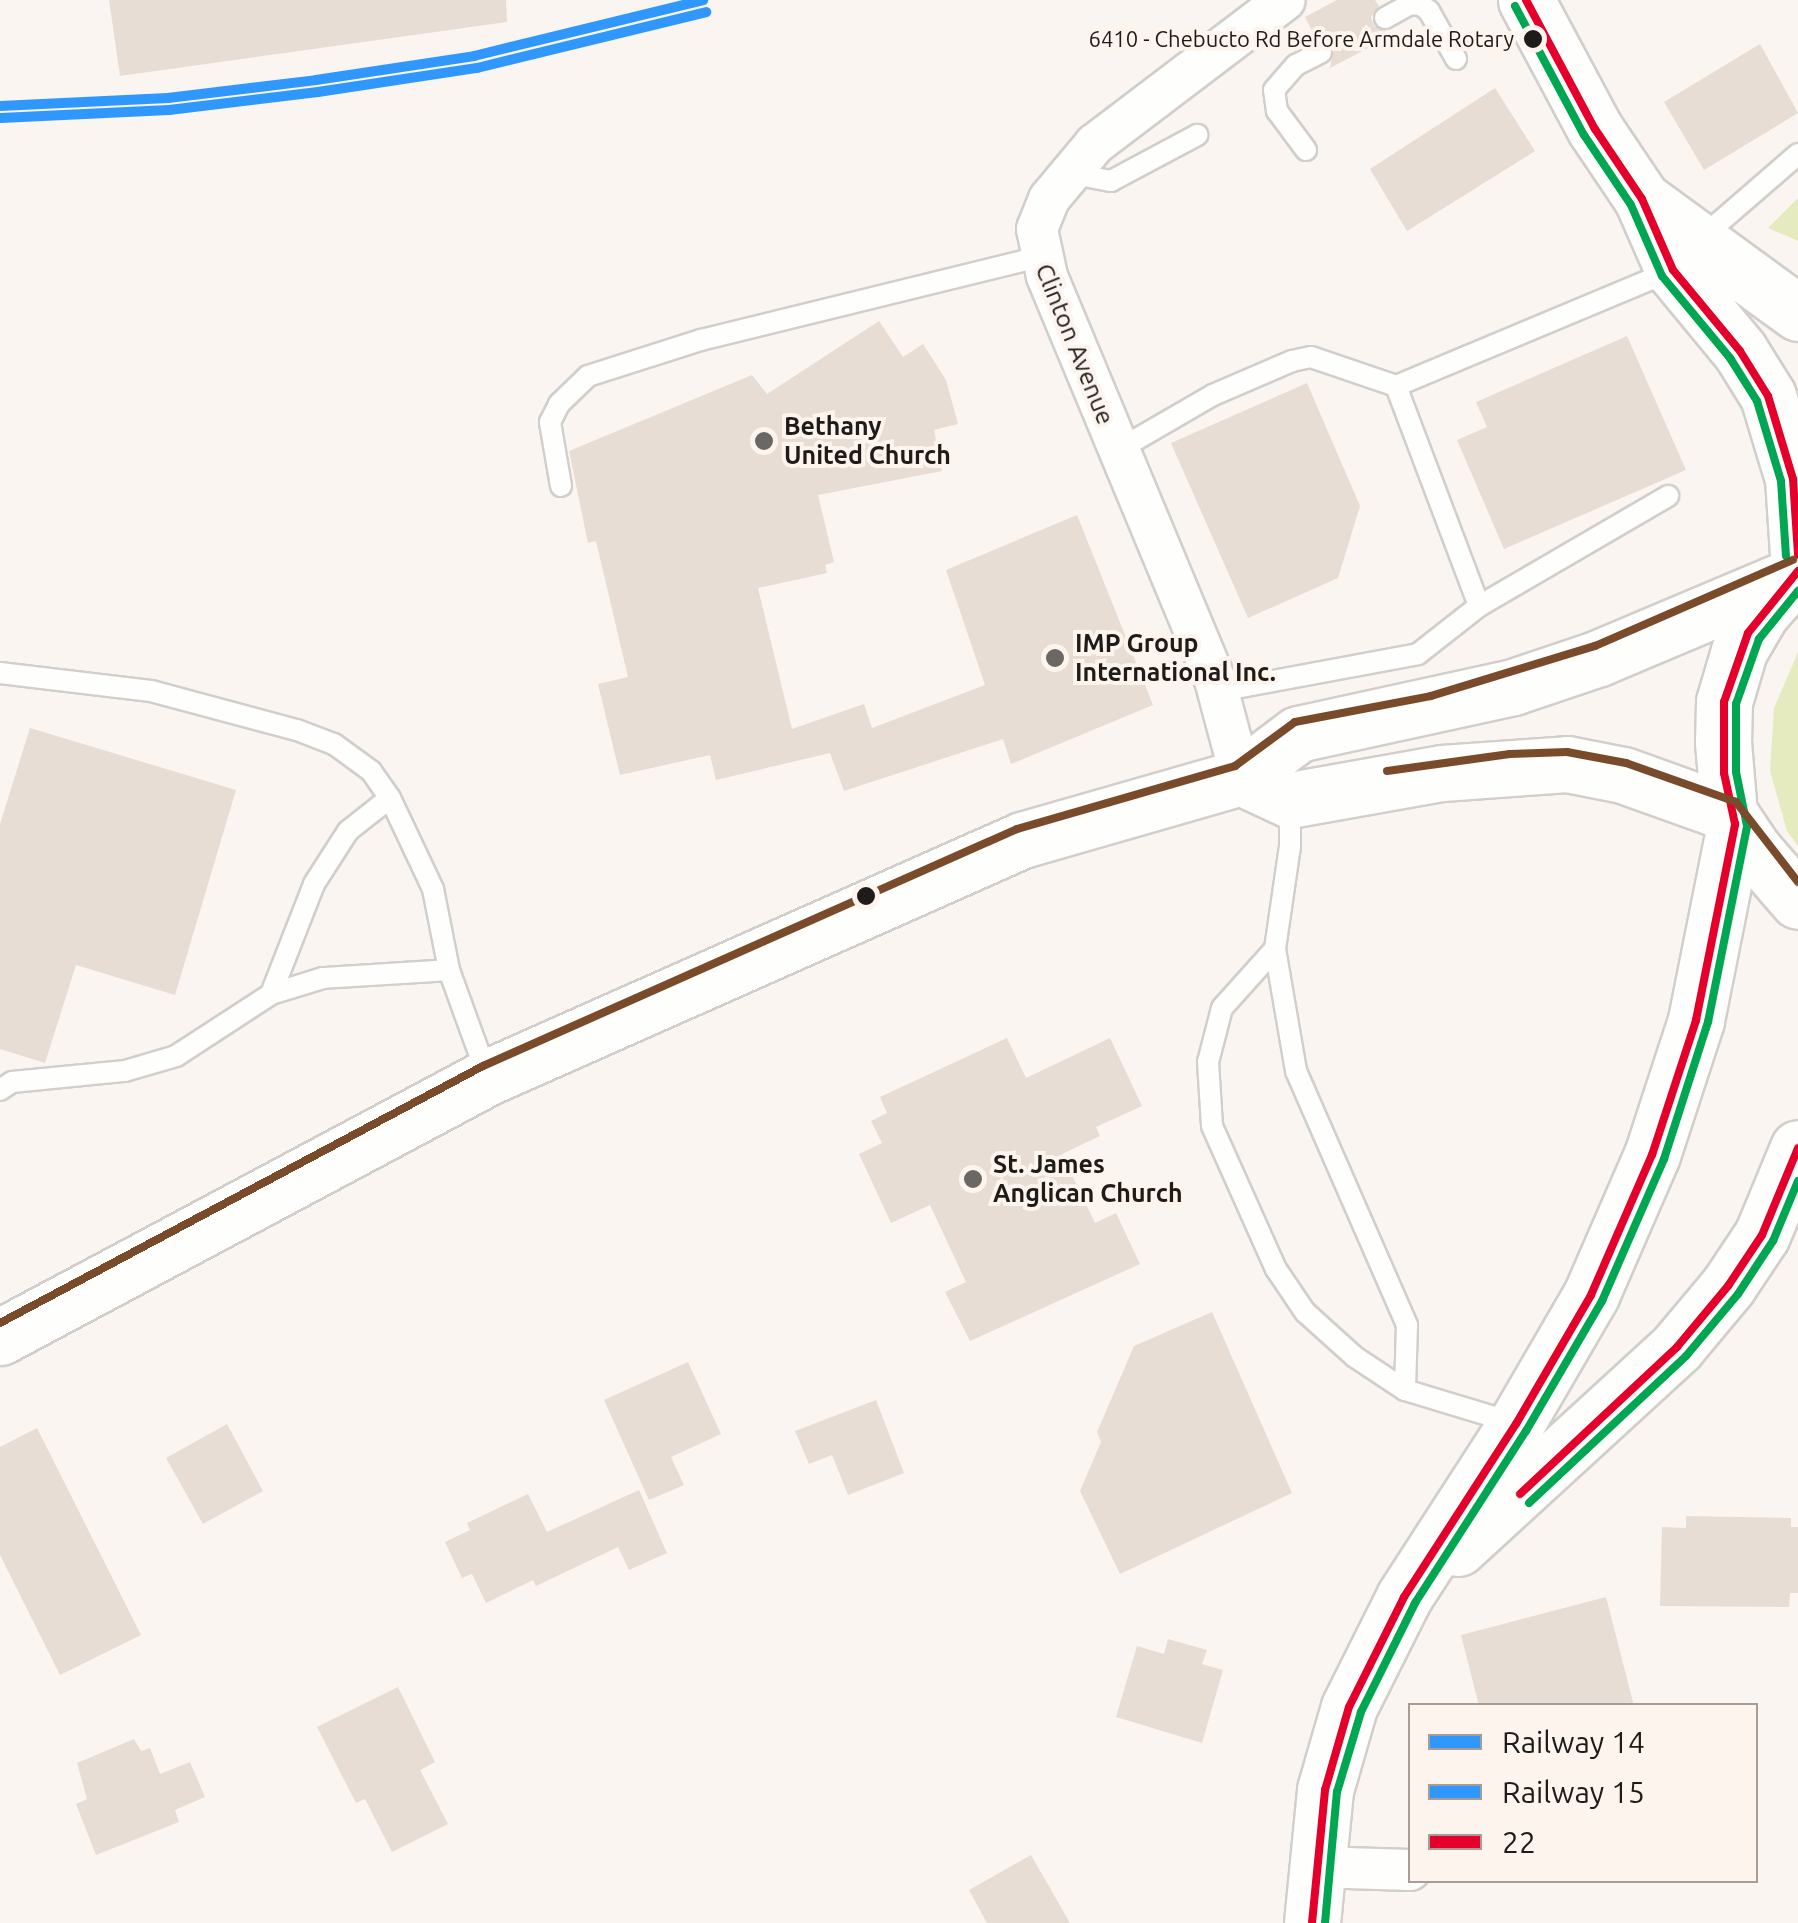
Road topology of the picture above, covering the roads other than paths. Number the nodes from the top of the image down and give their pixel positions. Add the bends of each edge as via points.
1 (1285, 0) edge
2 (1526, 0) edge
3 (1414, 2) edge
4 (1386, 18) dead end
5 (1321, 52) dead end
6 (1456, 59) dead end
7 (1196, 136) dead end
8 (1306, 150) dead end
9 (1798, 154) edge
10 (1069, 173) junction
11 (1686, 256) junction
12 (1040, 257) junction
13 (1798, 314) edge
14 (1396, 386) junction
15 (1118, 450) junction
16 (561, 486) dead end
17 (1668, 496) dead end
18 (1796, 568) edge
19 (1478, 606) junction
20 (1418, 654) junction
21 (0, 673) edge
22 (1219, 692) junction
23 (1434, 708) junction
24 (1241, 777) junction
25 (390, 798) junction
26 (1290, 800) junction
27 (1732, 818) junction
28 (1798, 901) edge
29 (1275, 949) junction
30 (449, 970) junction
31 (271, 994) junction
32 (488, 1077) junction
33 (0, 1090) edge
34 (1798, 1148) edge
35 (0, 1337) edge
36 (1405, 1390) junction
37 (1516, 1424) junction
38 (1404, 1597) junction
39 (1316, 1867) junction
40 (1408, 1870) edge
41 (1312, 1923) edge

1 - 10 street, Clinton Avenue via 1095,144
2 - 11 main road via 1596,129
3 - 4 lane
3 - 6 lane via 1429,11
5 - 8 lane via 1296,65 1274,90 1277,110
7 - 10 lane via 1112,182
9 - 11 lane
10 - 12 street, Clinton Avenue via 1037,229
11 - 13 main road
11 - 14 lane
11 - 18 main road via 1768,396 1792,479
12 - 15 street, Clinton Avenue
12 - 16 lane via 701,340 588,376 550,422
14 - 15 lane via 1311,358 1292,361 1213,395
14 - 19 lane
15 - 22 street, Clinton Avenue
17 - 19 lane
18 - 23 main road via 1598,658
18 - 27 main road via 1748,633 1724,702
19 - 20 lane
20 - 22 lane
20 - 23 lane
21 - 25 lane via 151,691 297,730 334,744 371,771
22 - 24 street, Clinton Avenue
23 - 24 main road via 1298,734
24 - 26 main road
24 - 32 main road via 1022,840
25 - 30 lane via 433,889
25 - 31 lane via 348,830 314,884
26 - 27 main road via 1442,773 1566,764 1623,775
26 - 29 lane
27 - 28 main road
27 - 37 main road via 1696,1020 1652,1155 1590,1295
29 - 36 lane via 1296,1071 1407,1325
29 - 36 lane via 1222,1008 1208,1062 1212,1126 1276,1269 1305,1312
30 - 31 lane via 322,978
30 - 32 lane
31 - 33 lane via 176,1056 125,1071 12,1082
32 - 35 main road
34 - 38 main road via 1762,1235 1677,1347
36 - 37 lane
37 - 38 main road
38 - 39 main road via 1350,1706 1325,1790
39 - 40 street
39 - 41 main road

